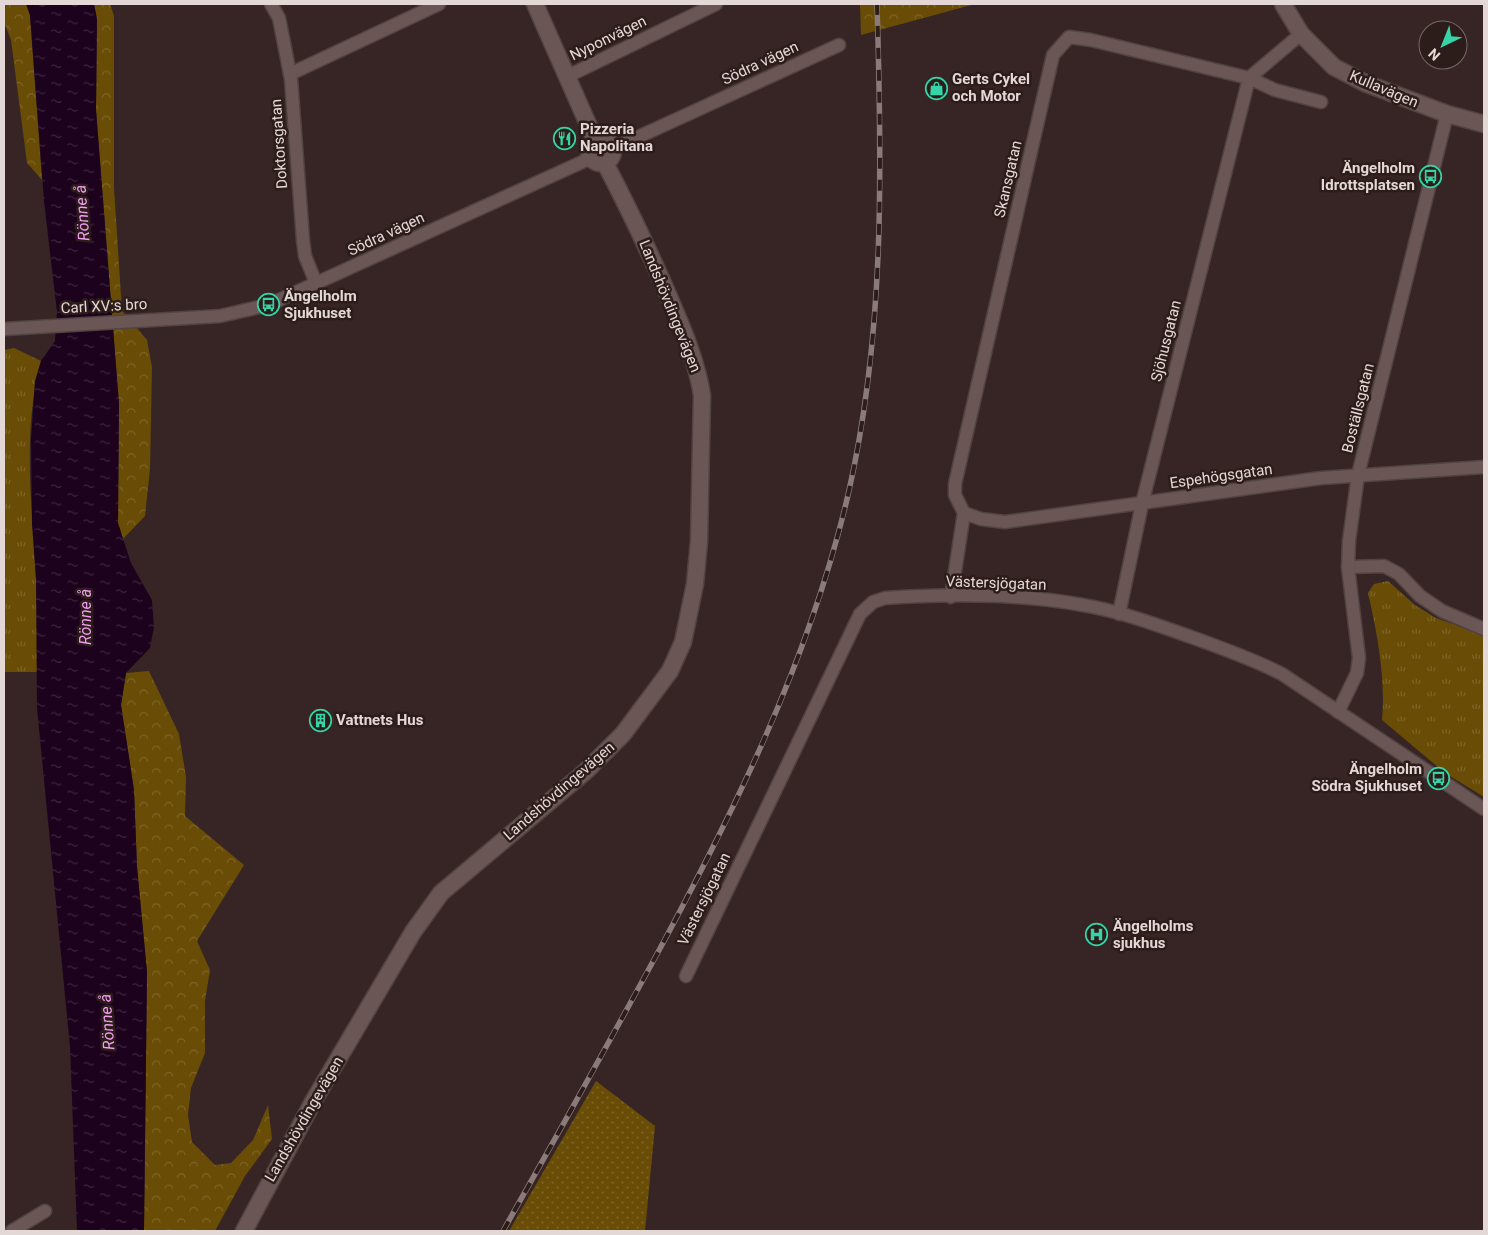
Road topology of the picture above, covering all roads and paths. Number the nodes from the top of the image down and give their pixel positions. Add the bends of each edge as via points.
1 (271, 4) edge
2 (438, 4) edge
3 (535, 4) edge
4 (716, 4) edge
5 (1283, 4) edge
6 (1301, 34) junction
7 (838, 45) dead end
8 (290, 74) junction
9 (568, 76) junction
10 (1249, 78) junction
11 (1321, 102) dead end
12 (1447, 114) junction
13 (1484, 124) edge
14 (595, 140) junction
15 (614, 148) junction
16 (598, 161) junction
17 (316, 283) junction
18 (188, 318) joint
19 (4, 328) edge
20 (1484, 467) edge
21 (1358, 475) junction
22 (1142, 504) junction
23 (964, 513) junction
24 (1348, 567) junction
25 (951, 597) junction
26 (1119, 614) junction
27 (1484, 630) edge
28 (1338, 712) junction
29 (1484, 809) edge
30 (686, 976) dead end
31 (45, 1211) dead end
32 (12, 1231) edge
33 (244, 1231) edge

1 - 8 street, Doktorsgatan via 278,18
2 - 8 street
3 - 9 street
4 - 9 street, Nyponvägen
5 - 6 street, Kullavägen
6 - 10 street
6 - 12 street, Kullavägen via 1334,67 1365,83
7 - 15 street, Södra vägen
8 - 17 street, Doktorsgatan via 302,240
9 - 14 street
10 - 11 street, Skansgatan via 1275,90
10 - 22 street, Sjöhusgatan
10 - 23 street, Skansgatan via 1069,37 1054,55 955,484
12 - 13 street, Kullavägen
12 - 21 street, Boställsgatan
14 - 15 street via 607,139
14 - 16 street via 589,148
15 - 16 street via 612,157
16 - 17 street, Södra vägen
16 - 33 street, Landshövdingevägen via 644,240 679,321 702,395 699,541 695,584 683,642 670,671 623,734 586,771 441,893 413,932 310,1108
17 - 18 street, Södra vägen via 268,305 220,316
18 - 19 street, Carl XV:s bro
20 - 21 street, Espehögsgatan
21 - 22 street, Espehögsgatan
21 - 24 street, Boställsgatan
22 - 23 street, Espehögsgatan via 1005,522
22 - 26 street, Sjöhusgatan
23 - 25 street
24 - 27 street via 1384,566 1399,574 1420,596 1442,611
24 - 28 street, Boställsgatan via 1359,658 1356,674
25 - 26 street, Västersjögatan via 1024,598
25 - 30 street, Västersjögatan via 885,598 873,602 860,614
26 - 28 street, Västersjögatan via 1254,659
28 - 29 street, Västersjögatan
31 - 32 street

